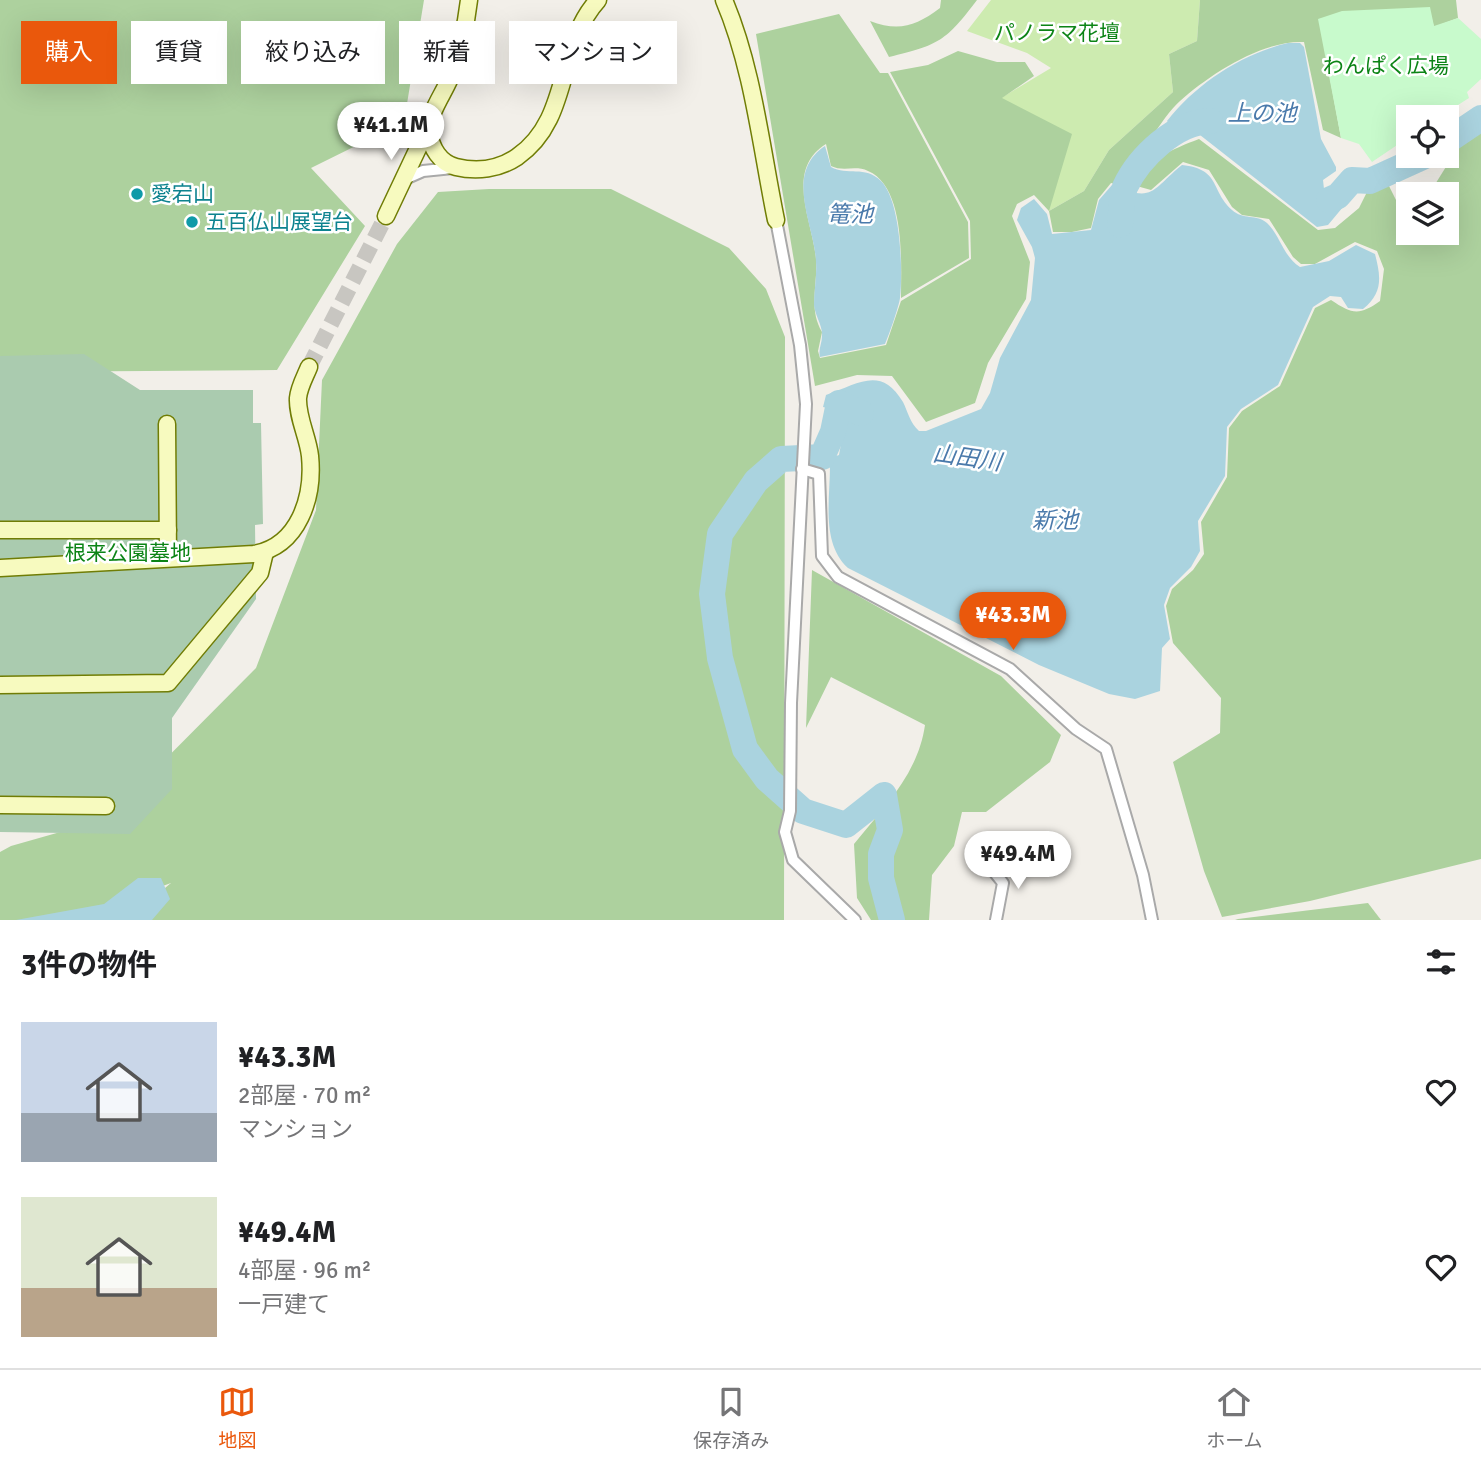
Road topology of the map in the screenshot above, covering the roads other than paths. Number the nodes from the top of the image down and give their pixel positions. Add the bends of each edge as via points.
1 (469, 0) edge
2 (598, 0) edge
3 (724, 0) edge
4 (430, 123) junction
5 (463, 168) junction
6 (400, 186) junction
7 (386, 216) tunnel mouth
8 (776, 220) joint
9 (309, 368) tunnel mouth
10 (167, 424) dead end
11 (802, 469) junction
12 (0, 530) edge
13 (168, 530) junction
14 (265, 552) junction
15 (168, 558) junction
16 (0, 568) edge
17 (0, 685) edge
18 (0, 805) edge
19 (106, 806) dead end
20 (995, 873) dead end
21 (855, 920) edge
22 (996, 920) edge
23 (1152, 920) edge

1 - 4 street via 452,75
2 - 5 street via 577,33 553,114 542,135 505,164
3 - 8 street via 742,57
4 - 5 street via 439,158
4 - 6 street
5 - 6 street via 423,171
6 - 7 street
8 - 11 street via 805,389
9 - 14 street via 298,396 310,458 307,494 291,535
10 - 13 street
11 - 21 street via 790,811 785,832 793,860
11 - 23 street via 819,474 822,556 838,577 1010,668 1076,729 1105,749
12 - 13 street
13 - 15 street
14 - 15 street
14 - 17 street via 260,573 168,683
15 - 16 street
18 - 19 street
20 - 22 street via 1003,883

